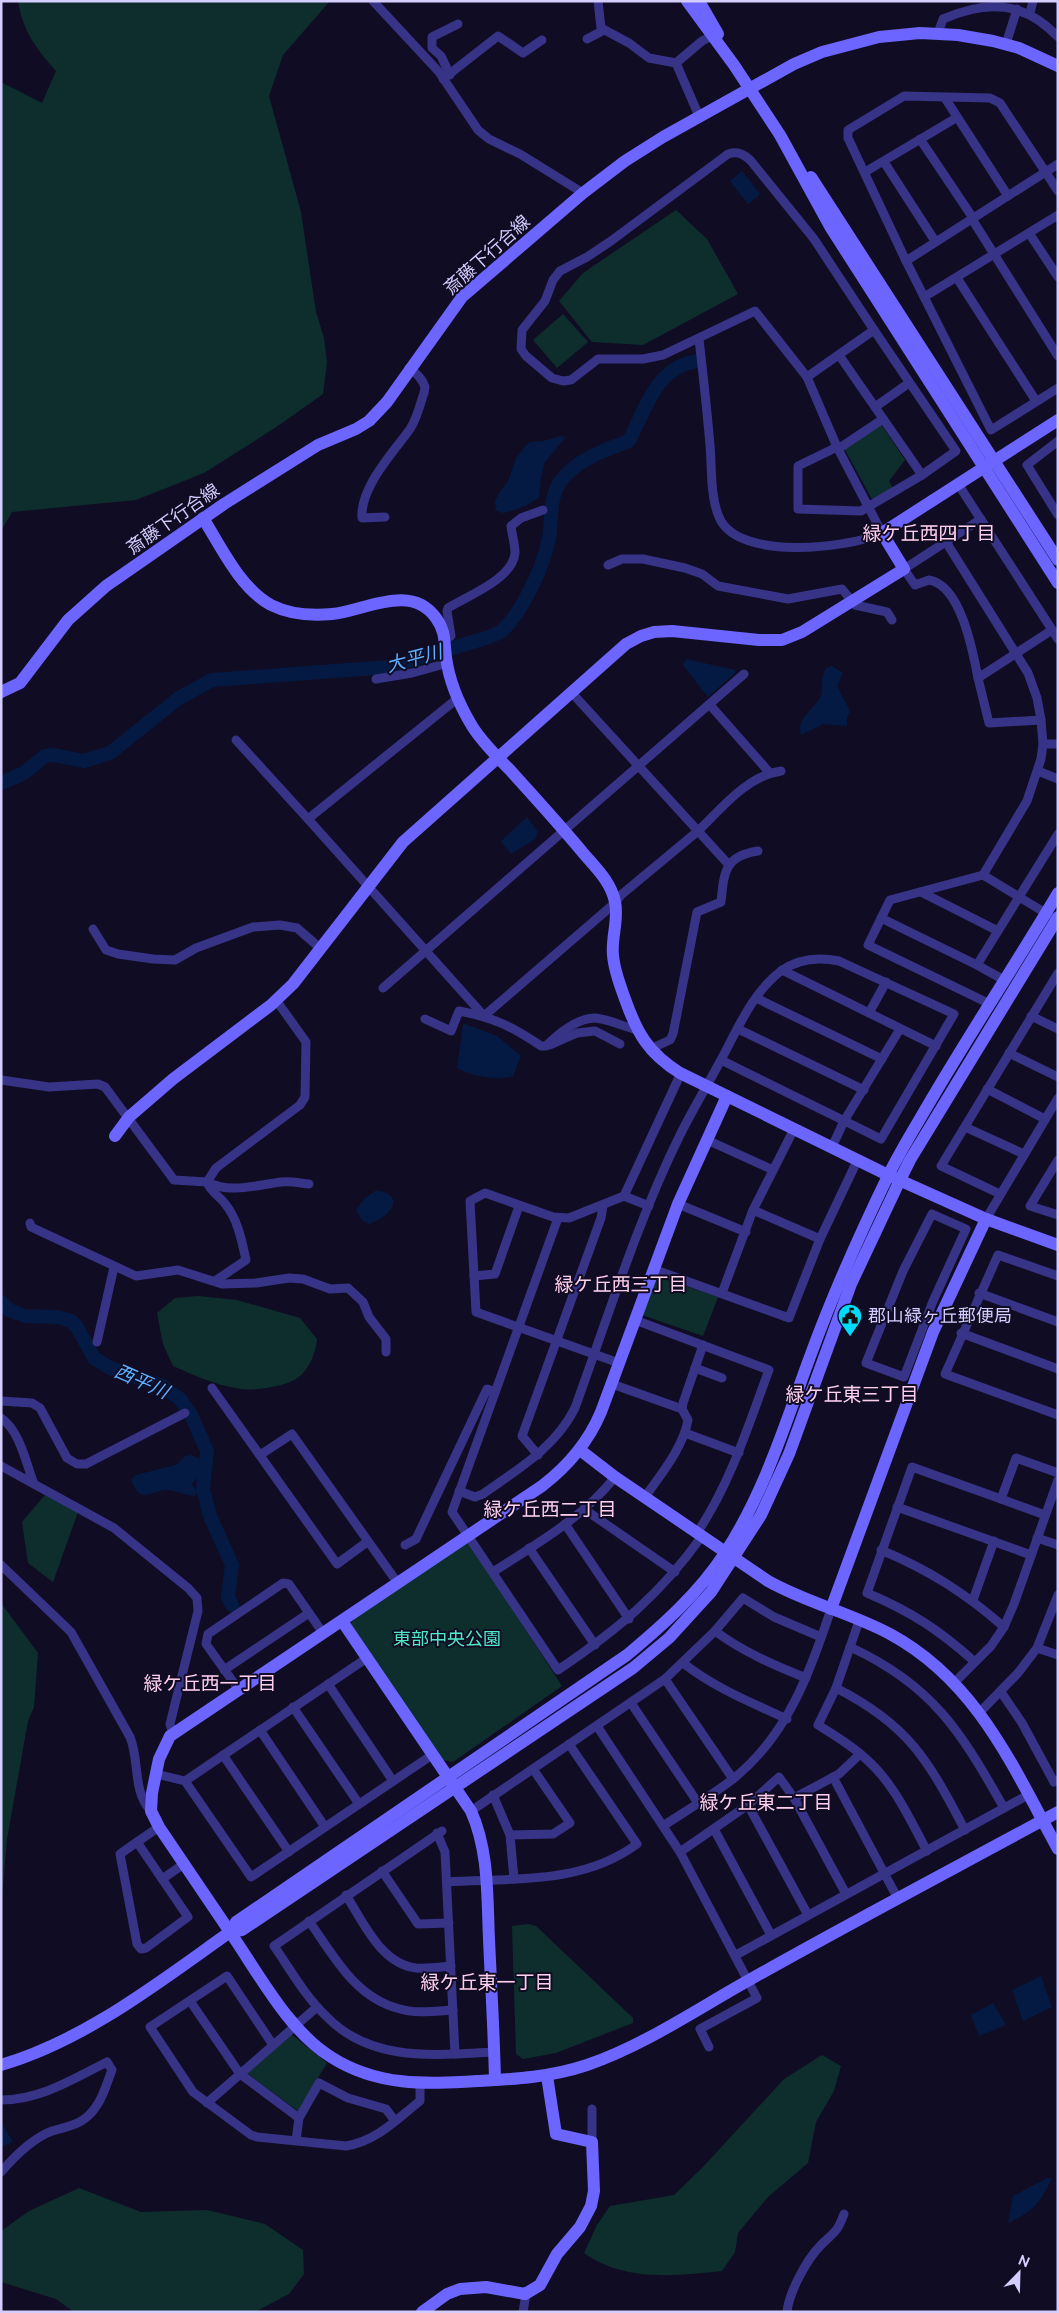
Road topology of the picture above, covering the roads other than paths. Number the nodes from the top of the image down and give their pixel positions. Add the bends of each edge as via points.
1 (373, 1) edge
2 (598, 1) edge
3 (687, 1) edge
4 (699, 1) edge
5 (1033, 1) edge
6 (1017, 8) junction
7 (1030, 13) junction
8 (458, 24) dead end
9 (604, 30) junction
10 (938, 33) junction
11 (712, 36) junction
12 (1058, 36) edge
13 (587, 39) dead end
14 (542, 40) dead end
15 (1006, 44) junction
16 (676, 63) junction
17 (734, 65) junction
18 (1058, 66) edge
19 (447, 77) junction
20 (750, 90) junction
21 (945, 98) junction
22 (699, 116) junction
23 (956, 118) junction
24 (920, 139) junction
25 (884, 162) junction
26 (1058, 164) edge
27 (865, 172) junction
28 (1046, 172) junction
29 (1058, 192) edge
30 (583, 193) junction
31 (1008, 196) junction
32 (1058, 215) edge
33 (972, 219) junction
34 (1029, 233) junction
35 (935, 242) junction
36 (994, 254) junction
37 (906, 261) junction
38 (1058, 277) edge
39 (957, 278) junction
40 (924, 298) junction
41 (874, 330) junction
42 (699, 339) junction
43 (839, 355) junction
44 (1058, 356) edge
45 (409, 368) junction
46 (807, 378) junction
47 (909, 383) junction
48 (1058, 388) edge
49 (1036, 401) junction
50 (875, 407) junction
51 (883, 419) junction
52 (1058, 420) edge
53 (1058, 441) edge
54 (838, 448) junction
55 (988, 464) junction
56 (922, 475) junction
57 (958, 484) junction
58 (869, 507) junction
59 (543, 510) dead end
60 (1058, 514) edge
61 (385, 517) dead end
62 (202, 518) junction
63 (981, 519) junction
64 (882, 532) junction
65 (946, 542) junction
66 (1058, 560) edge
67 (608, 565) dead end
68 (904, 569) junction
69 (1058, 583) edge
70 (853, 601) junction
71 (892, 620) dead end
72 (1052, 630) junction
73 (1058, 640) edge
74 (446, 651) junction
75 (1017, 654) junction
76 (744, 674) dead end
77 (978, 678) junction
78 (376, 679) dead end
79 (1, 692) edge
80 (572, 693) junction
81 (458, 698) junction
82 (710, 705) junction
83 (1041, 720) junction
84 (236, 740) dead end
85 (1043, 744) junction
86 (1058, 744) edge
87 (499, 758) junction
88 (638, 766) junction
89 (781, 771) dead end
90 (1038, 771) junction
91 (769, 772) junction
92 (1058, 778) edge
93 (308, 819) junction
94 (565, 831) junction
95 (698, 831) junction
96 (1058, 834) edge
97 (758, 851) dead end
98 (729, 865) junction
99 (983, 875) junction
100 (367, 886) junction
101 (921, 892) junction
102 (1058, 892) edge
103 (1019, 898) junction
104 (616, 903) junction
105 (1054, 917) edge
106 (880, 918) junction
107 (93, 929) dead end
108 (998, 931) junction
109 (320, 948) junction
110 (427, 952) junction
111 (977, 965) junction
112 (782, 970) junction
113 (1056, 978) edge
114 (1004, 980) junction
115 (886, 982) junction
116 (383, 988) dead end
117 (756, 998) junction
118 (276, 1000) junction
119 (990, 1004) junction
120 (870, 1013) junction
121 (484, 1016) junction
122 (1031, 1016) junction
123 (425, 1019) dead end
124 (738, 1029) junction
125 (900, 1029) junction
126 (637, 1030) junction
127 (1058, 1030) edge
128 (620, 1044) dead end
129 (546, 1046) junction
130 (936, 1046) junction
131 (650, 1049) junction
132 (1009, 1053) junction
133 (882, 1059) junction
134 (721, 1060) junction
135 (681, 1074) junction
136 (1058, 1077) edge
137 (1, 1080) edge
138 (705, 1085) junction
139 (987, 1089) junction
140 (864, 1090) junction
141 (726, 1096) junction
142 (1058, 1098) edge
143 (129, 1117) junction
144 (1046, 1119) junction
145 (844, 1121) junction
146 (965, 1127) junction
147 (794, 1129) junction
148 (114, 1136) dead end
149 (707, 1140) junction
150 (832, 1147) junction
151 (1024, 1154) junction
152 (858, 1159) junction
153 (1056, 1166) edge
154 (773, 1170) junction
155 (894, 1178) junction
156 (207, 1182) junction
157 (309, 1184) dead end
158 (1000, 1194) junction
159 (624, 1196) junction
160 (678, 1204) junction
161 (520, 1206) junction
162 (603, 1206) junction
163 (649, 1206) junction
164 (753, 1210) junction
165 (1058, 1215) edge
166 (558, 1218) junction
167 (986, 1219) junction
168 (30, 1223) dead end
169 (746, 1232) junction
170 (820, 1239) junction
171 (1058, 1245) edge
172 (114, 1267) junction
173 (653, 1269) junction
174 (474, 1276) junction
175 (1058, 1276) edge
176 (949, 1280) junction
177 (214, 1282) junction
178 (979, 1293) junction
179 (722, 1294) junction
180 (635, 1320) junction
181 (1058, 1322) edge
182 (518, 1327) junction
183 (928, 1330) junction
184 (961, 1334) junction
185 (557, 1341) junction
186 (97, 1342) dead end
187 (703, 1345) junction
188 (386, 1352) dead end
189 (594, 1354) junction
190 (619, 1363) junction
191 (695, 1368) junction
192 (1058, 1369) edge
193 (722, 1378) dead end
194 (612, 1384) junction
195 (212, 1388) dead end
196 (495, 1392) junction
197 (1, 1401) edge
198 (682, 1409) junction
199 (185, 1413) dead end
200 (1058, 1415) edge
201 (1, 1418) edge
202 (685, 1433) junction
203 (580, 1450) junction
204 (739, 1453) junction
205 (260, 1454) junction
206 (538, 1455) junction
207 (1, 1466) edge
208 (1058, 1473) edge
209 (615, 1477) junction
210 (1058, 1480) edge
211 (34, 1484) junction
212 (459, 1491) junction
213 (645, 1497) junction
214 (1001, 1499) junction
215 (897, 1507) junction
216 (584, 1509) junction
217 (1045, 1515) junction
218 (565, 1524) junction
219 (468, 1535) junction
220 (699, 1535) junction
221 (1037, 1538) junction
222 (994, 1541) junction
223 (368, 1542) junction
224 (405, 1545) dead end
225 (1058, 1546) edge
226 (529, 1548) junction
227 (881, 1550) junction
228 (1030, 1555) junction
229 (730, 1556) junction
230 (1, 1566) edge
231 (493, 1572) junction
232 (675, 1572) junction
233 (397, 1582) junction
234 (1058, 1595) edge
235 (973, 1600) junction
236 (831, 1609) junction
237 (1055, 1610) edge
238 (309, 1613) junction
239 (628, 1619) junction
240 (859, 1620) junction
241 (342, 1621) junction
242 (1004, 1627) junction
243 (715, 1631) junction
244 (323, 1633) junction
245 (822, 1637) junction
246 (595, 1645) junction
247 (850, 1647) junction
248 (1037, 1648) junction
249 (1058, 1655) edge
250 (367, 1658) junction
251 (975, 1662) junction
252 (683, 1663) junction
253 (224, 1670) junction
254 (806, 1678) junction
255 (665, 1679) junction
256 (955, 1682) junction
257 (328, 1684) junction
258 (836, 1688) junction
259 (238, 1690) junction
260 (1001, 1692) junction
261 (631, 1704) junction
262 (294, 1707) junction
263 (980, 1712) junction
264 (787, 1719) junction
265 (597, 1726) junction
266 (260, 1730) junction
267 (173, 1734) junction
268 (570, 1744) junction
269 (860, 1754) junction
270 (224, 1755) junction
271 (432, 1755) junction
272 (534, 1769) junction
273 (156, 1774) junction
274 (833, 1777) junction
275 (733, 1779) junction
276 (1058, 1780) edge
277 (185, 1781) junction
278 (393, 1781) junction
279 (452, 1783) junction
280 (494, 1795) junction
281 (1028, 1795) junction
282 (794, 1798) junction
283 (698, 1803) junction
284 (359, 1804) junction
285 (748, 1805) junction
286 (1004, 1808) junction
287 (471, 1811) junction
288 (151, 1812) junction
289 (1058, 1812) edge
290 (1042, 1820) junction
291 (663, 1826) junction
292 (159, 1827) junction
293 (325, 1827) junction
294 (714, 1829) junction
295 (965, 1830) junction
296 (510, 1835) junction
297 (137, 1842) junction
298 (927, 1850) junction
299 (1058, 1850) edge
300 (289, 1852) junction
301 (680, 1852) junction
302 (184, 1864) junction
303 (382, 1871) junction
304 (885, 1874) junction
305 (162, 1879) junction
306 (514, 1879) junction
307 (486, 1880) junction
308 (447, 1882) junction
309 (846, 1894) junction
310 (346, 1896) junction
311 (898, 1899) junction
312 (808, 1915) junction
313 (309, 1920) junction
314 (449, 1923) junction
315 (230, 1932) junction
316 (771, 1935) junction
317 (736, 1955) junction
318 (451, 1966) junction
319 (748, 1980) junction
320 (190, 2001) junction
321 (317, 2007) junction
322 (453, 2010) junction
323 (295, 2025) junction
324 (273, 2045) junction
325 (709, 2047) dead end
326 (494, 2052) junction
327 (455, 2054) junction
328 (1, 2065) edge
329 (240, 2074) junction
330 (547, 2076) junction
331 (495, 2080) junction
332 (420, 2084) junction
333 (1, 2100) edge
334 (208, 2103) junction
335 (592, 2108) dead end
336 (299, 2118) junction
337 (395, 2121) junction
338 (296, 2140) junction
339 (592, 2142) junction
340 (1, 2172) edge
341 (844, 2214) dead end
342 (526, 2294) junction
343 (422, 2312) edge
344 (522, 2312) edge
345 (787, 2312) edge

1 - 19 street
2 - 9 street
3 - 11 street
4 - 17 street
5 - 7 street
6 - 7 street
6 - 10 street via 994,5 976,8 943,19
6 - 15 street
7 - 12 street
8 - 19 street via 430,41 432,48 441,56
9 - 13 street
9 - 16 street via 630,43 649,58
10 - 15 street, 斎藤下行合線
10 - 20 street, 斎藤下行合線 via 879,37 822,52
11 - 16 street
11 - 17 street
14 - 19 street via 523,53 498,36
15 - 18 street, 斎藤下行合線
16 - 22 street
17 - 20 street
19 - 30 street via 478,130
20 - 22 street, 斎藤下行合線
20 - 55 street via 806,168
21 - 23 street
21 - 27 street via 904,96 848,130 848,138
21 - 28 street via 990,98 1000,103
22 - 30 street, 斎藤下行合線 via 625,161
23 - 24 street
23 - 31 street
24 - 25 street
24 - 33 street
25 - 27 street
25 - 35 street
26 - 28 street
27 - 37 street
28 - 29 street
28 - 31 street
30 - 45 street, 斎藤下行合線 via 462,297
31 - 33 street
32 - 34 street
33 - 35 street
33 - 36 street
34 - 36 street
34 - 38 street
35 - 37 street
36 - 39 street
36 - 44 street
37 - 40 street
39 - 40 street
39 - 49 street
40 - 49 street via 991,430
41 - 42 street via 814,239 751,161 734,152 587,257 560,271 545,302 522,330 520,339 526,356 552,378 564,381 571,380 598,359 662,356
41 - 43 street
41 - 47 street
42 - 46 street via 755,311
42 - 64 street via 713,489 716,510 724,526 741,538 793,549 870,538
43 - 46 street
43 - 50 street
45 - 61 street via 424,383 424,393 411,428 387,457 361,511 362,518
45 - 62 street, 斎藤下行合線 via 387,402 369,421 318,445
46 - 54 street
47 - 50 street
47 - 56 street via 956,451
48 - 49 street
50 - 51 street
51 - 54 street
51 - 56 street
52 - 55 street
53 - 60 street via 1027,465
54 - 58 street
54 - 58 street via 798,466 798,509 861,511
55 - 57 street
55 - 66 street
55 - 69 street
56 - 58 street
57 - 63 street
57 - 64 street
58 - 64 street
59 - 74 street via 521,518 511,526 515,554 494,583 448,608 451,636
62 - 74 street via 240,576 270,605 315,615 334,614 396,599 406,601 432,614 440,625
62 - 79 street, 斎藤下行合線 via 91,599 68,620 20,683
63 - 65 street
63 - 72 street
64 - 68 street
65 - 68 street
65 - 75 street
67 - 70 street via 622,560 643,559 702,574 718,586 788,599 842,589
68 - 70 street
68 - 77 street via 915,585 929,580 943,586 966,625
70 - 71 street via 855,605 886,612
70 - 80 street via 802,632 782,640 672,631 641,636 613,654
72 - 73 street
72 - 75 street
74 - 78 street via 412,673
74 - 81 street
75 - 77 street
75 - 83 street via 1033,684
76 - 82 street
77 - 83 street via 988,723
80 - 87 street
80 - 88 street
81 - 87 street via 473,728
81 - 93 street
82 - 88 street
82 - 91 street
83 - 85 street
84 - 93 street
85 - 86 street
85 - 90 street
87 - 94 street
87 - 100 street via 403,842
88 - 94 street
88 - 95 street
89 - 91 street
90 - 92 street
90 - 99 street via 1027,801
91 - 95 street via 750,783
93 - 100 street
94 - 104 street via 605,878
94 - 110 street
95 - 98 street
95 - 104 street via 621,895
96 - 103 street
97 - 98 street via 739,856
98 - 131 street via 724,873 721,902 697,912 670,1040
99 - 101 street
99 - 103 street
100 - 109 street
100 - 110 street
101 - 106 street via 890,900
101 - 108 street
102 - 105 street
103 - 105 street
103 - 108 street
104 - 121 street
104 - 126 street via 613,955 619,984
105 - 114 street
105 - 155 street via 910,1160
106 - 111 street
106 - 119 street via 868,945
107 - 109 street via 106,950 164,960 176,960 196,948 252,927 280,925 297,928
108 - 111 street
109 - 118 street via 293,984
110 - 116 street
110 - 121 street
111 - 114 street
112 - 115 street via 806,960 831,959
112 - 117 street
112 - 120 street
113 - 122 street
114 - 119 street
115 - 120 street
115 - 130 street via 954,1014
117 - 124 street
117 - 133 street
118 - 143 street
118 - 156 street via 306,1042 306,1097 300,1105 216,1168
119 - 155 street
120 - 125 street
121 - 123 street via 459,1011 451,1031
121 - 129 street
122 - 127 street
122 - 132 street
124 - 134 street
124 - 140 street
125 - 130 street
125 - 133 street
126 - 129 street via 594,1018 557,1035
126 - 131 street
128 - 129 street via 595,1030 577,1033
130 - 145 street via 881,1139
131 - 135 street
132 - 136 street
132 - 139 street
133 - 140 street
134 - 138 street
134 - 145 street
135 - 138 street
135 - 159 street
137 - 143 street via 49,1087 105,1086
138 - 141 street
138 - 163 street
139 - 144 street
139 - 146 street
140 - 145 street
141 - 147 street
141 - 149 street
142 - 144 street
143 - 148 street
143 - 156 street via 174,1180
144 - 151 street
145 - 150 street
146 - 151 street
146 - 158 street via 941,1166
147 - 150 street
147 - 154 street
149 - 154 street
149 - 160 street
150 - 152 street
151 - 158 street
152 - 155 street
152 - 170 street
153 - 165 street via 1030,1206
154 - 164 street
155 - 167 street
155 - 229 street via 774,1490 749,1537
156 - 157 street via 241,1187 264,1187 282,1182
156 - 177 street via 235,1222 246,1260
158 - 167 street
159 - 162 street
159 - 163 street
160 - 169 street
160 - 173 street
161 - 166 street
161 - 174 street via 495,1274
161 - 174 street via 485,1193 470,1201
162 - 166 street via 579,1216
162 - 185 street
163 - 189 street
164 - 169 street
164 - 170 street
166 - 182 street
167 - 171 street
167 - 176 street
168 - 172 street via 30,1227
169 - 179 street
170 - 179 street via 789,1318
172 - 177 street via 136,1276 178,1270
172 - 186 street
173 - 179 street
173 - 180 street
174 - 182 street via 476,1312
175 - 178 street via 998,1255
176 - 183 street
176 - 183 street via 966,1229 932,1214 904,1271 866,1364 904,1377
177 - 188 street via 249,1284 289,1278 303,1279 330,1290 351,1289 386,1339
178 - 181 street
178 - 184 street
180 - 187 street
180 - 190 street
182 - 185 street
182 - 196 street
183 - 236 street
184 - 192 street
184 - 200 street via 945,1374
185 - 189 street
185 - 206 street via 522,1436
187 - 191 street
187 - 204 street via 769,1370
189 - 190 street
189 - 206 street via 568,1421
190 - 194 street
191 - 193 street
191 - 198 street
194 - 198 street
194 - 203 street via 591,1434
195 - 205 street
196 - 212 street
196 - 224 street via 487,1389 416,1538
197 - 199 street via 32,1403 40,1408 67,1458 77,1464 86,1464
198 - 202 street via 688,1417
201 - 211 street via 14,1432
202 - 204 street
202 - 213 street
203 - 209 street
203 - 219 street via 542,1486
204 - 220 street
205 - 223 street via 292,1434
205 - 223 street via 337,1564
206 - 212 street via 483,1494 475,1497
207 - 211 street
208 - 214 street via 1016,1458
209 - 213 street
209 - 216 street
210 - 217 street
211 - 267 street via 114,1528 176,1577 196,1598 197,1618 170,1724
212 - 219 street via 452,1512
213 - 220 street
214 - 215 street via 912,1467
214 - 217 street
215 - 222 street
215 - 227 street
216 - 218 street
216 - 232 street
217 - 221 street
218 - 226 street
218 - 239 street
219 - 231 street
219 - 233 street
220 - 229 street
220 - 232 street
221 - 225 street
221 - 228 street
222 - 228 street
222 - 235 street
223 - 233 street
226 - 231 street
226 - 246 street
227 - 235 street via 916,1565
227 - 251 street via 867,1593 913,1614 944,1634
228 - 242 street
229 - 236 street via 789,1594
229 - 279 street via 695,1612 633,1668
230 - 288 street via 71,1632 130,1737 140,1796
231 - 246 street via 558,1670
232 - 239 street
233 - 241 street
234 - 237 street
235 - 242 street
236 - 240 street
236 - 245 street
237 - 248 street
238 - 244 street
238 - 253 street
238 - 253 street via 289,1584 283,1583 208,1634 206,1644
239 - 246 street
240 - 247 street
240 - 256 street via 908,1644
241 - 244 street
241 - 250 street
242 - 251 street
243 - 245 street via 743,1598 774,1617
243 - 252 street
243 - 254 street via 755,1656
244 - 259 street
245 - 254 street
247 - 258 street
247 - 286 street via 906,1678 942,1711 973,1753
248 - 249 street
248 - 260 street
250 - 257 street
250 - 271 street
251 - 256 street
252 - 255 street
252 - 264 street via 705,1680
253 - 259 street
254 - 264 street
255 - 261 street
255 - 275 street
256 - 263 street
257 - 262 street
257 - 278 street
258 - 269 street via 818,1725
258 - 295 street via 882,1714 904,1734 933,1771
259 - 267 street
260 - 263 street
260 - 276 street via 1054,1782
261 - 265 street
261 - 283 street
262 - 266 street
262 - 284 street
263 - 281 street
264 - 275 street via 769,1744
265 - 268 street
265 - 291 street
266 - 270 street
266 - 293 street
267 - 273 street via 162,1749
268 - 272 street
268 - 306 street via 637,1844 583,1871
269 - 274 street
269 - 298 street via 895,1792
270 - 277 street
270 - 300 street
271 - 278 street
271 - 279 street
272 - 280 street
272 - 296 street via 570,1823 554,1834
273 - 277 street
273 - 288 street
274 - 282 street
274 - 304 street
275 - 283 street
277 - 300 street via 249,1876
278 - 284 street
279 - 287 street
279 - 315 street via 242,1930
280 - 287 street
280 - 296 street
281 - 286 street
281 - 290 street
282 - 285 street via 779,1777
282 - 309 street
283 - 291 street
284 - 293 street
285 - 294 street
285 - 312 street
286 - 295 street
287 - 307 street via 481,1838
288 - 292 street
289 - 290 street
290 - 299 street
290 - 311 street
291 - 301 street
292 - 297 street
292 - 302 street
293 - 300 street
294 - 301 street
294 - 316 street
295 - 298 street
296 - 306 street
297 - 305 street
297 - 305 street via 120,1854 141,1949 188,1917
298 - 304 street
301 - 317 street
302 - 305 street
302 - 315 street
303 - 308 street via 440,1832
303 - 310 street
303 - 314 street via 418,1924
304 - 309 street
304 - 311 street
306 - 307 street
307 - 308 street
307 - 326 street
308 - 314 street
309 - 312 street
310 - 313 street
310 - 318 street via 388,1956 417,1968
311 - 319 street
312 - 316 street
313 - 321 street via 274,1946
313 - 322 street via 348,1975 367,1994 400,2009 418,2012
314 - 318 street
315 - 323 street
315 - 328 street via 126,2004 76,2034
316 - 317 street
317 - 319 street
318 - 322 street
319 - 325 street via 757,1998 700,2029
319 - 330 street via 670,2027 617,2053
320 - 324 street via 227,1976
320 - 329 street
320 - 334 street via 150,2028 193,2092
321 - 323 street
321 - 327 street via 346,2033 381,2049 417,2055
322 - 327 street
323 - 324 street
323 - 332 street via 318,2048 349,2067 383,2079
324 - 329 street
326 - 327 street
326 - 331 street
329 - 334 street
329 - 336 street
330 - 331 street
330 - 339 street via 556,2134
331 - 332 street
332 - 337 street via 420,2101
333 - 340 street via 34,2096 107,2062 112,2070 100,2102 89,2116 70,2127 50,2132 24,2149
334 - 338 street via 251,2135
335 - 339 street
336 - 337 street via 319,2083 348,2098 386,2109
336 - 338 street
337 - 338 street via 378,2135 358,2144 346,2146
339 - 342 street via 594,2191 589,2214 556,2254 540,2285
341 - 345 street via 834,2235 821,2244 806,2263 788,2302
342 - 343 street via 471,2287 448,2294
342 - 344 street

